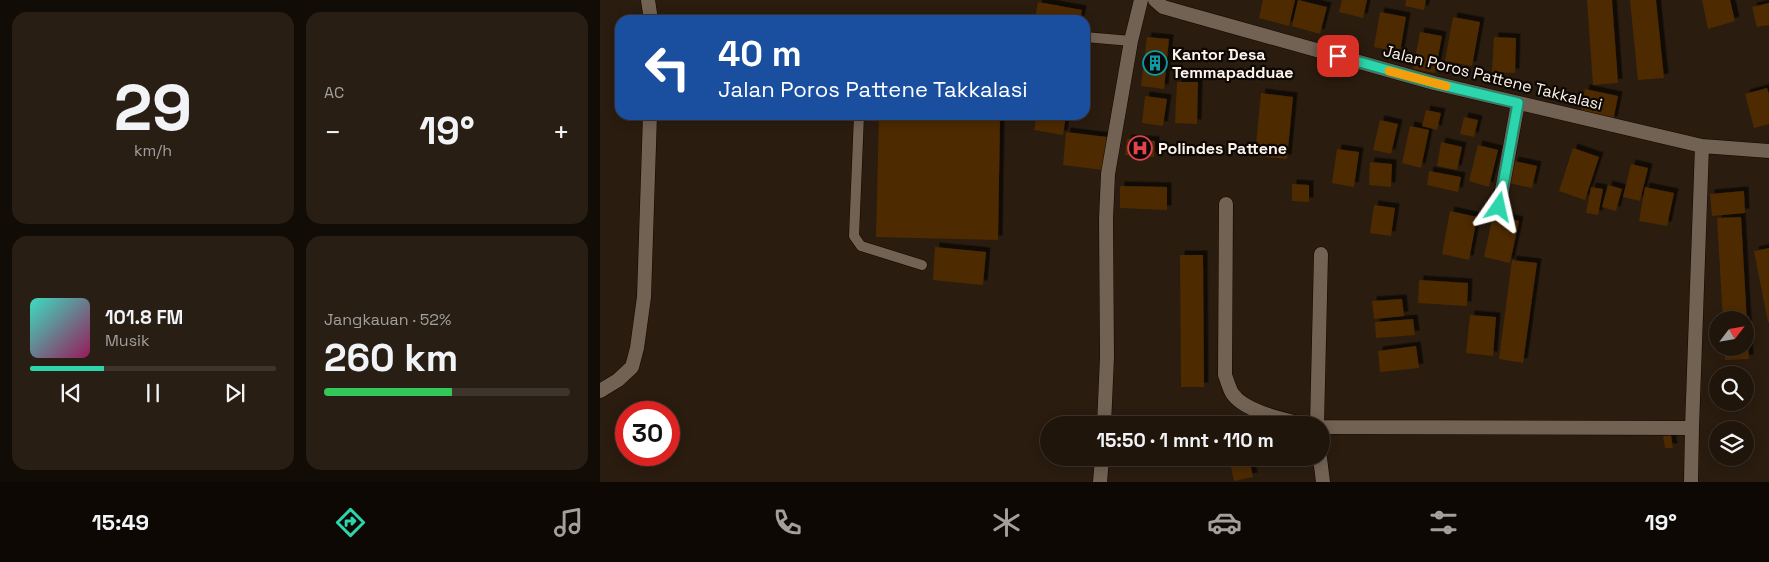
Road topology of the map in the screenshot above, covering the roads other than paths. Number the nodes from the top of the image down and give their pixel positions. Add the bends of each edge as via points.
1 (648, 0) edge
2 (1141, 0) edge
3 (1155, 0) edge
4 (650, 15) edge
5 (1090, 38) edge
6 (1131, 42) junction
7 (1518, 103) junction
8 (650, 120) edge
9 (859, 120) edge
10 (1702, 146) junction
11 (1769, 151) edge
12 (1226, 204) dead end
13 (1499, 207) dead end
14 (1321, 254) dead end
15 (922, 265) dead end
16 (600, 391) edge
17 (1104, 416) edge
18 (1276, 416) edge
19 (1317, 416) edge
20 (1330, 427) edge
21 (1692, 428) junction
22 (1101, 466) edge
23 (1321, 466) edge
24 (1100, 482) edge
25 (1323, 482) edge
26 (1691, 482) edge

1 - 4 street
2 - 6 street
3 - 7 street, Jalan Poros Pattene Takkalasi via 1164,7 1184,13 1434,83
5 - 6 lane
6 - 17 street via 1108,174
7 - 10 street, Jalan Poros Pattene Takkalasi
7 - 13 street
8 - 16 street via 644,297 637,348 632,367
9 - 15 lane via 854,236 861,246
10 - 11 street, Jalan Poros Pattene Takkalasi
10 - 21 street
12 - 18 street via 1225,374 1233,394 1245,405
14 - 19 street
20 - 21 street
21 - 26 street
22 - 24 street
23 - 25 street

